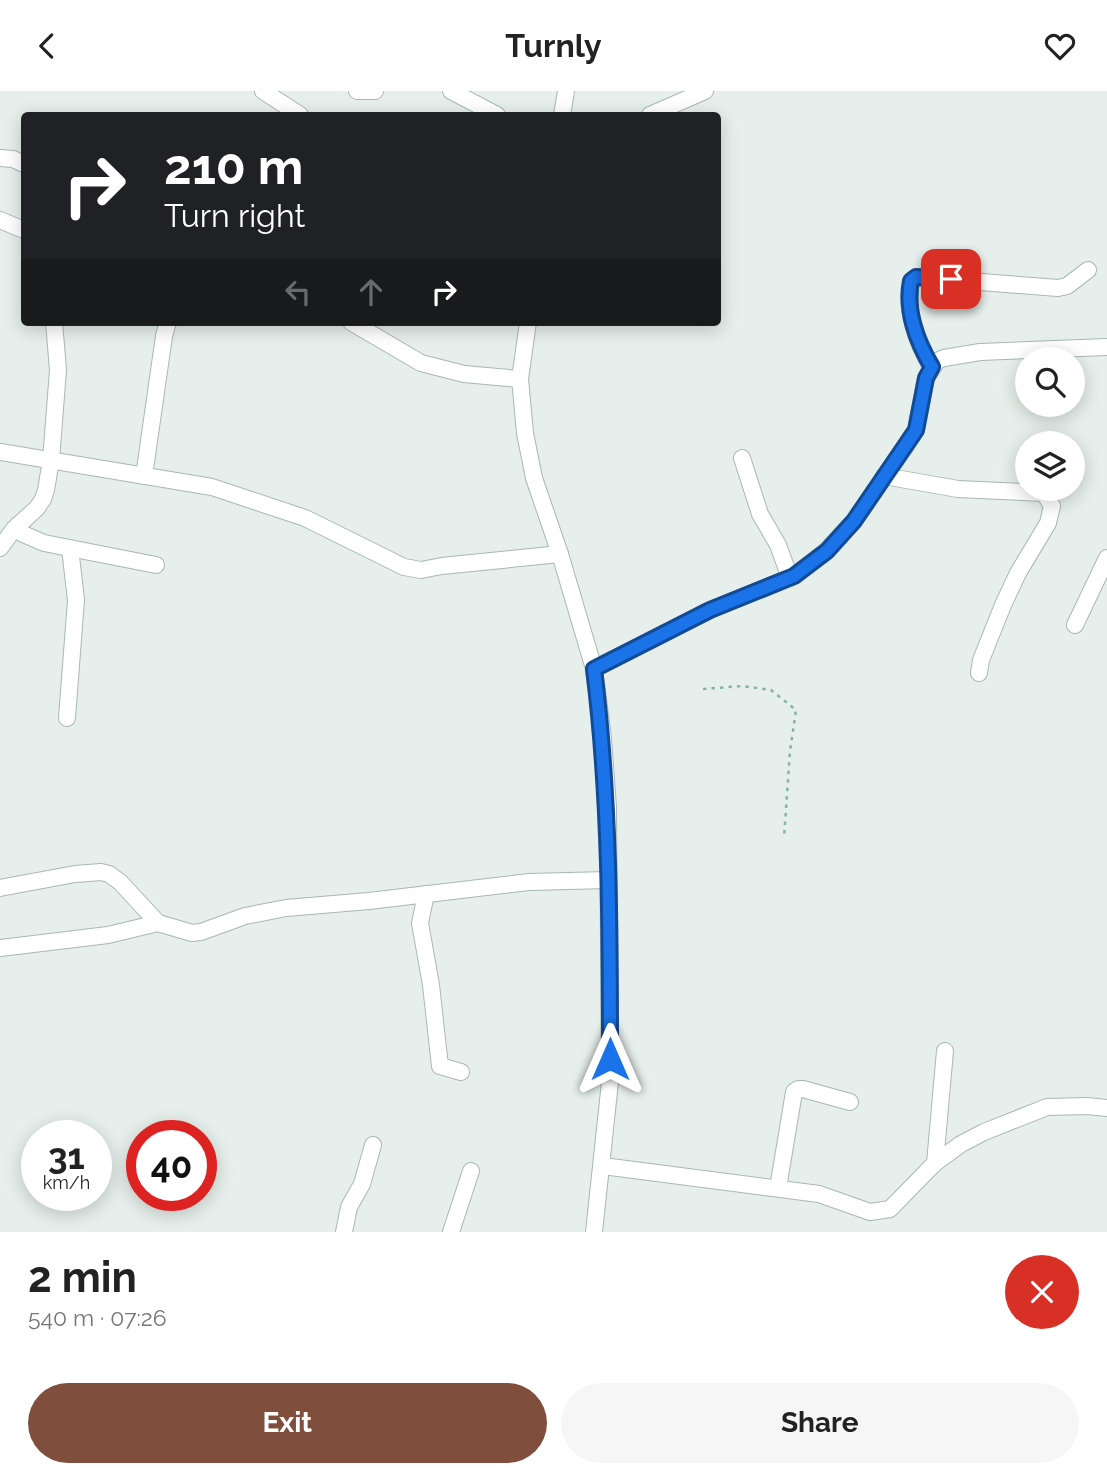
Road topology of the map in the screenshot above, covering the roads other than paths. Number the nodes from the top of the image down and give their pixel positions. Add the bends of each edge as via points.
1 (263, 91) edge
2 (357, 91) edge
3 (375, 91) edge
4 (452, 91) edge
5 (566, 91) edge
6 (705, 91) edge
7 (295, 112) edge
8 (491, 112) edge
9 (562, 112) edge
10 (664, 112) edge
11 (0, 158) edge
12 (21, 163) edge
13 (0, 220) edge
14 (21, 229) edge
15 (1088, 270) dead end
16 (54, 326) edge
17 (167, 326) edge
18 (358, 326) edge
19 (527, 326) edge
20 (1107, 347) edge
21 (932, 367) junction
22 (520, 379) junction
23 (0, 452) edge
24 (742, 459) dead end
25 (51, 460) junction
26 (144, 476) junction
27 (884, 476) junction
28 (18, 525) junction
29 (0, 548) edge
30 (70, 548) junction
31 (560, 554) junction
32 (1107, 558) edge
33 (156, 565) dead end
34 (790, 578) junction
35 (1074, 625) dead end
36 (594, 669) junction
37 (979, 673) dead end
38 (67, 718) dead end
39 (608, 880) junction
40 (0, 888) edge
41 (426, 894) junction
42 (158, 923) junction
43 (0, 948) edge
44 (945, 1051) dead end
45 (461, 1072) dead end
46 (850, 1102) dead end
47 (1107, 1108) edge
48 (373, 1145) dead end
49 (935, 1163) junction
50 (603, 1166) junction
51 (471, 1171) dead end
52 (778, 1188) junction
53 (344, 1232) edge
54 (451, 1232) edge
55 (594, 1232) edge

1 - 7 street
2 - 3 street
4 - 8 street
5 - 9 street
6 - 10 street
11 - 12 street
13 - 14 street
15 - 21 street via 1058,288 916,277 909,290 915,334
16 - 25 street via 58,370
17 - 26 street
18 - 22 street via 421,363 464,374
19 - 22 street
20 - 21 street via 980,352 944,358
21 - 27 street via 916,430
22 - 31 street via 534,478
23 - 25 street
24 - 34 street via 760,514
25 - 26 street
25 - 28 street via 43,499
26 - 31 street via 212,487 259,502 305,518 412,569
27 - 34 street via 827,551
27 - 37 street via 958,489 1044,493 1052,506 1048,523 1003,605
28 - 29 street
28 - 30 street via 28,537
30 - 33 street
30 - 38 street via 76,600
31 - 36 street
32 - 35 street
34 - 36 street via 710,610
36 - 39 street via 606,780
39 - 41 street via 529,882
39 - 50 street via 610,1082
40 - 42 street via 101,872 120,882
41 - 42 street via 286,908 201,932
41 - 45 street via 420,923 440,1066
42 - 43 street via 108,935
44 - 49 street
46 - 52 street via 803,1089 794,1092
47 - 49 street via 1047,1107 984,1132
48 - 53 street
49 - 52 street via 882,1212
50 - 52 street
50 - 55 street
51 - 54 street

